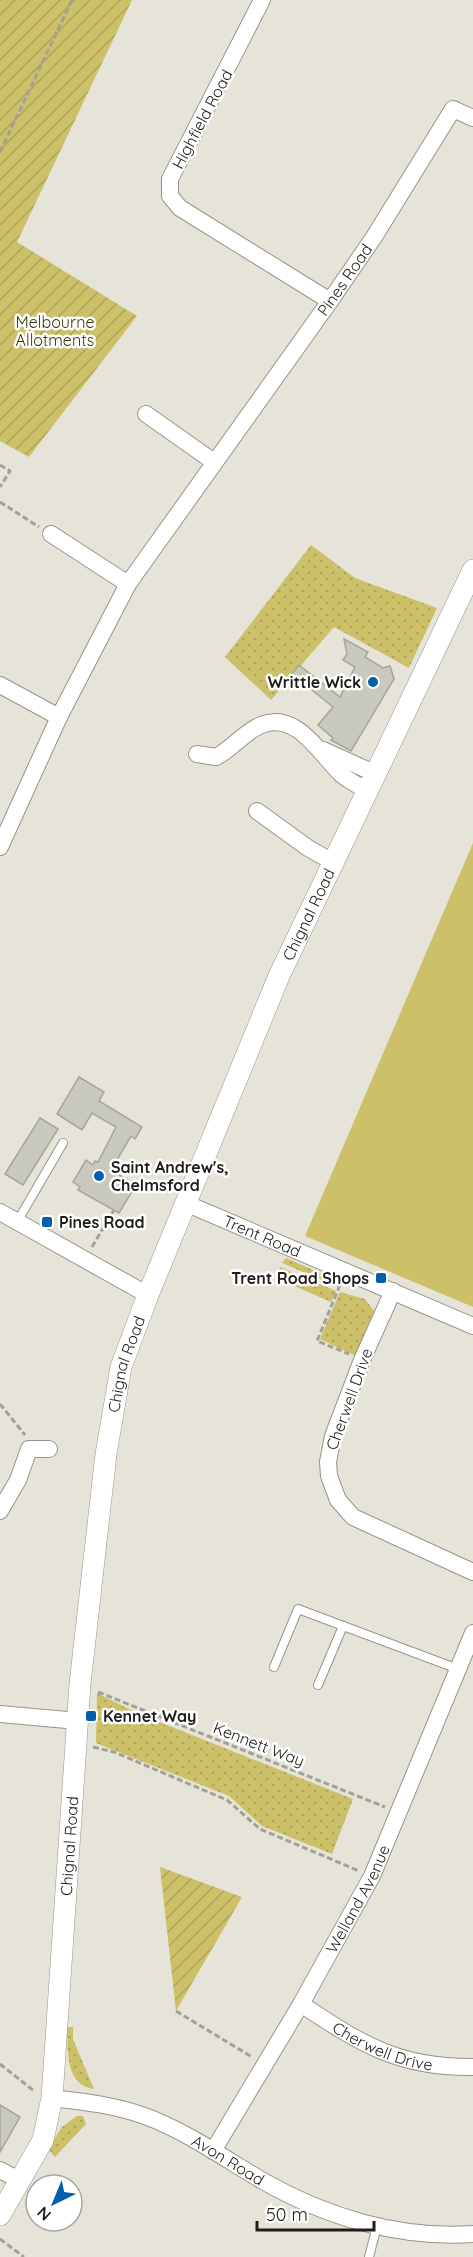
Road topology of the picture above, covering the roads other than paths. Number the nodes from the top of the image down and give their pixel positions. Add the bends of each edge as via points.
1 (262, 0) edge
2 (473, 118) edge
3 (330, 301) junction
4 (146, 414) dead end
5 (214, 462) junction
6 (51, 534) road end
7 (473, 570) edge
8 (128, 584) junction
9 (0, 685) edge
10 (59, 717) junction
11 (196, 754) dead end
12 (370, 781) junction
13 (257, 811) dead end
14 (0, 847) edge
15 (333, 862) junction
16 (63, 1143) dead end
17 (185, 1203) junction
18 (0, 1212) edge
19 (17, 1222) junction
20 (393, 1291) junction
21 (148, 1295) junction
22 (473, 1326) edge
23 (41, 1448) road end
24 (0, 1511) edge
25 (473, 1572) edge
26 (343, 1626) junction
27 (473, 1633) edge
28 (274, 1667) dead end
29 (458, 1669) junction
30 (318, 1685) dead end
31 (0, 1714) edge
32 (77, 1732) junction
33 (301, 2004) junction
34 (473, 2067) edge
35 (52, 2098) junction
36 (213, 2151) junction
37 (0, 2170) edge
38 (21, 2181) junction
39 (0, 2215) edge
40 (377, 2226) junction
41 (473, 2234) edge
42 (369, 2257) edge

1 - 3 street, Highfield Road via 170,179 170,196 180,208
2 - 3 street, Pines Road via 453,109
3 - 5 street, Pines Road
4 - 5 street
5 - 8 street, Pines Road
6 - 8 street
7 - 12 street, Chignal Road
8 - 10 street, Pines Road
9 - 10 street
10 - 14 street, Pines Road
11 - 12 street via 216,756 251,731 270,723 290,726
12 - 15 street, Chignal Road
13 - 15 street
15 - 17 street, Chignal Road via 279,976
16 - 19 lane
17 - 20 street, Trent Road
17 - 21 street, Chignal Road
18 - 19 street
19 - 21 street
20 - 22 street, Trent Road
20 - 25 street, Cherwell Drive via 329,1450 329,1476 338,1500 353,1517
21 - 32 street, Chignal Road via 128,1345 106,1454
23 - 24 street via 26,1454 18,1480
26 - 28 lane via 298,1609
26 - 29 lane
26 - 30 lane
27 - 29 street, Welland Avenue
29 - 33 street, Welland Avenue via 372,1876
31 - 32 street
32 - 35 street, Chignal Road
33 - 34 street, Cherwell Drive via 374,2049 405,2061 445,2068
33 - 36 street, Welland Avenue
35 - 36 street, Avon Road via 128,2110 162,2123
35 - 38 street, Chignal Road via 43,2140
36 - 40 street, Avon Road via 310,2205
37 - 38 street
38 - 39 street, Chignal Road
40 - 41 street, Avon Road via 426,2234
40 - 42 lane

